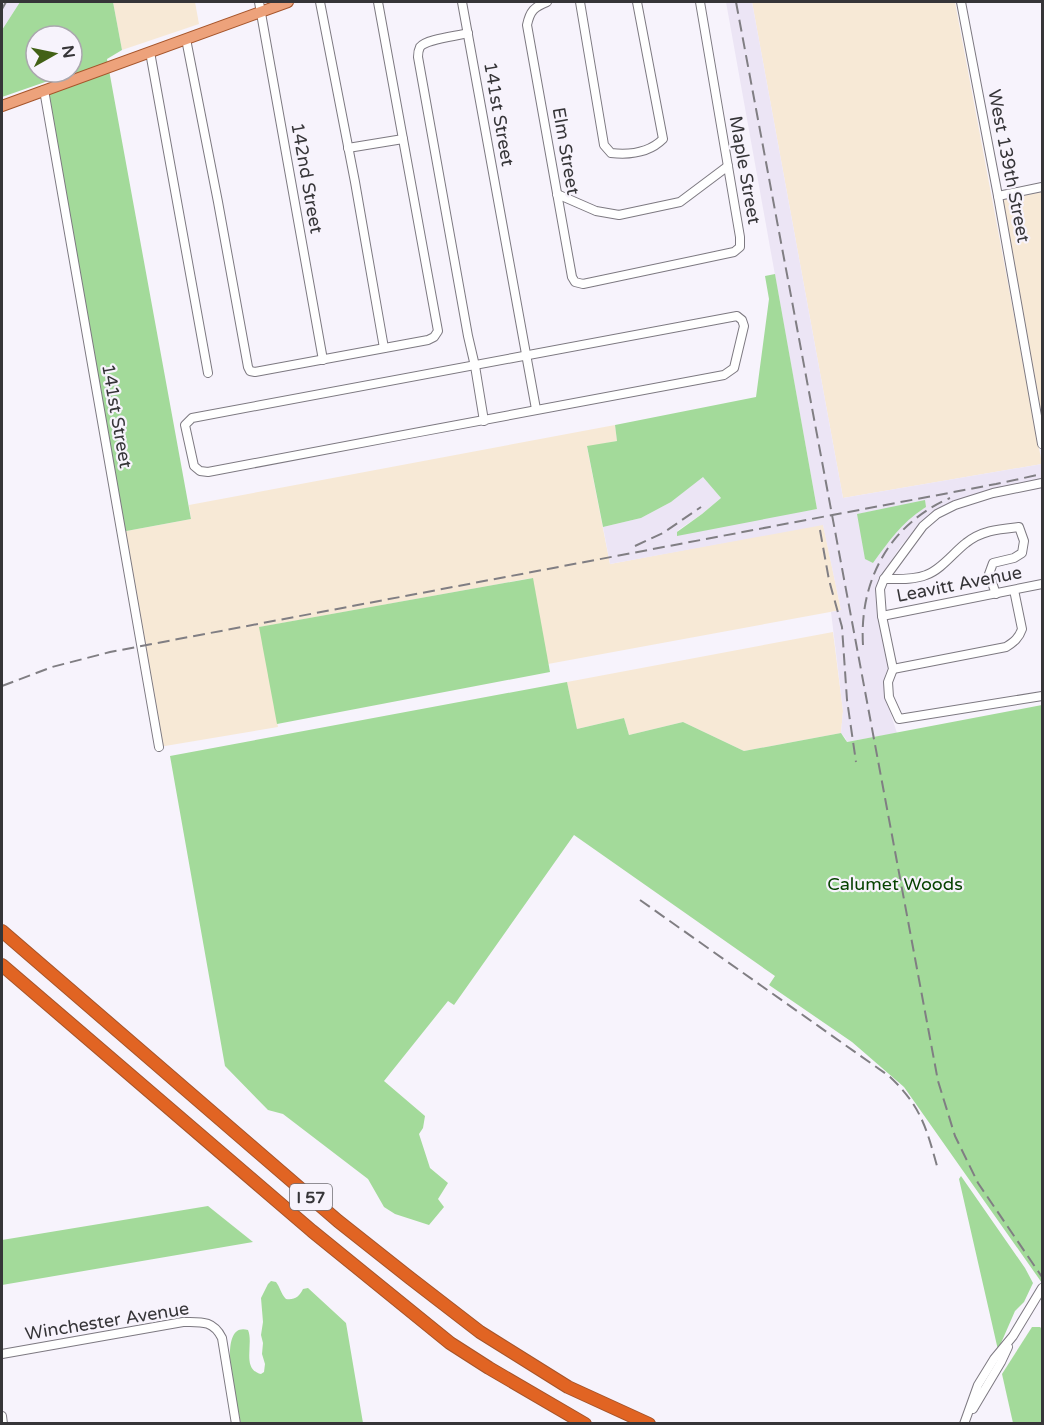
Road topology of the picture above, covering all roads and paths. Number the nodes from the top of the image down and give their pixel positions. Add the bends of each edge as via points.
1 (288, 2) edge
2 (320, 2) edge
3 (378, 2) edge
4 (462, 2) edge
5 (547, 2) edge
6 (580, 2) edge
7 (637, 2) edge
8 (700, 2) edge
9 (961, 2) edge
10 (260, 6) edge
11 (468, 33) junction
12 (186, 39) junction
13 (150, 52) junction
14 (44, 90) junction
15 (2, 106) edge
16 (403, 139) junction
17 (348, 148) junction
18 (728, 166) junction
19 (1042, 187) edge
20 (557, 194) junction
21 (998, 196) junction
22 (575, 282) joint
23 (384, 348) junction
24 (526, 357) junction
25 (323, 360) junction
26 (475, 366) junction
27 (208, 373) dead end
28 (536, 409) junction
29 (484, 421) junction
30 (1042, 444) edge
31 (1042, 483) edge
32 (884, 579) junction
33 (1042, 584) edge
34 (1014, 590) junction
35 (996, 594) junction
36 (882, 616) junction
37 (893, 669) junction
38 (1042, 696) edge
39 (159, 747) dead end
40 (2, 931) edge
41 (2, 965) edge
42 (1042, 1288) edge
43 (2, 1354) edge
44 (2, 1416) edge
45 (3, 1424) edge
46 (236, 1424) edge
47 (585, 1424) edge
48 (649, 1424) edge
49 (964, 1424) edge

1 - 10 main road
2 - 17 street
3 - 16 street
4 - 11 street, 141st Street
5 - 20 street, Elm Street via 533,10 527,25
6 - 7 street via 604,145 610,153 625,154 647,149 663,139
8 - 18 street, Maple Street
9 - 21 street, West 139th Street
10 - 12 main road
10 - 25 street, 142nd Street
11 - 24 street, 141st Street
11 - 26 street via 422,45 418,57
12 - 13 main road
12 - 25 street via 248,367 255,372
13 - 14 main road
13 - 27 street
14 - 15 main road
14 - 39 street, 141st Street
16 - 17 street
16 - 23 street via 438,331 428,340
17 - 23 street
18 - 20 street via 680,202 620,215 596,211
18 - 22 street, Maple Street via 740,237 740,247 734,252 583,284
19 - 21 street
20 - 22 street, Elm Street
21 - 30 street, West 139th Street
23 - 25 street
24 - 26 street
24 - 28 street, 141st Street
24 - 28 street via 737,316 744,326 734,368 724,375
26 - 29 street
26 - 29 street via 192,418 185,425 194,466 208,472
28 - 29 street
31 - 32 street via 993,493 937,514 923,526
32 - 35 street via 927,575 983,532 1019,526 1024,541 1022,553 993,563 991,568 989,574
32 - 36 street via 880,590
33 - 34 street, Leavitt Avenue
34 - 35 street, Leavitt Avenue
34 - 37 street via 1022,629 1015,642
35 - 36 street, Leavitt Avenue
36 - 37 street
37 - 38 street via 888,682 889,697 899,719
40 - 48 highway, I 57 via 338,1221 480,1332 568,1387
41 - 47 highway, I 57 via 312,1231 450,1343
42 - 49 street
43 - 46 street, Winchester Avenue via 183,1322 206,1323 216,1329 224,1344
44 - 45 street

